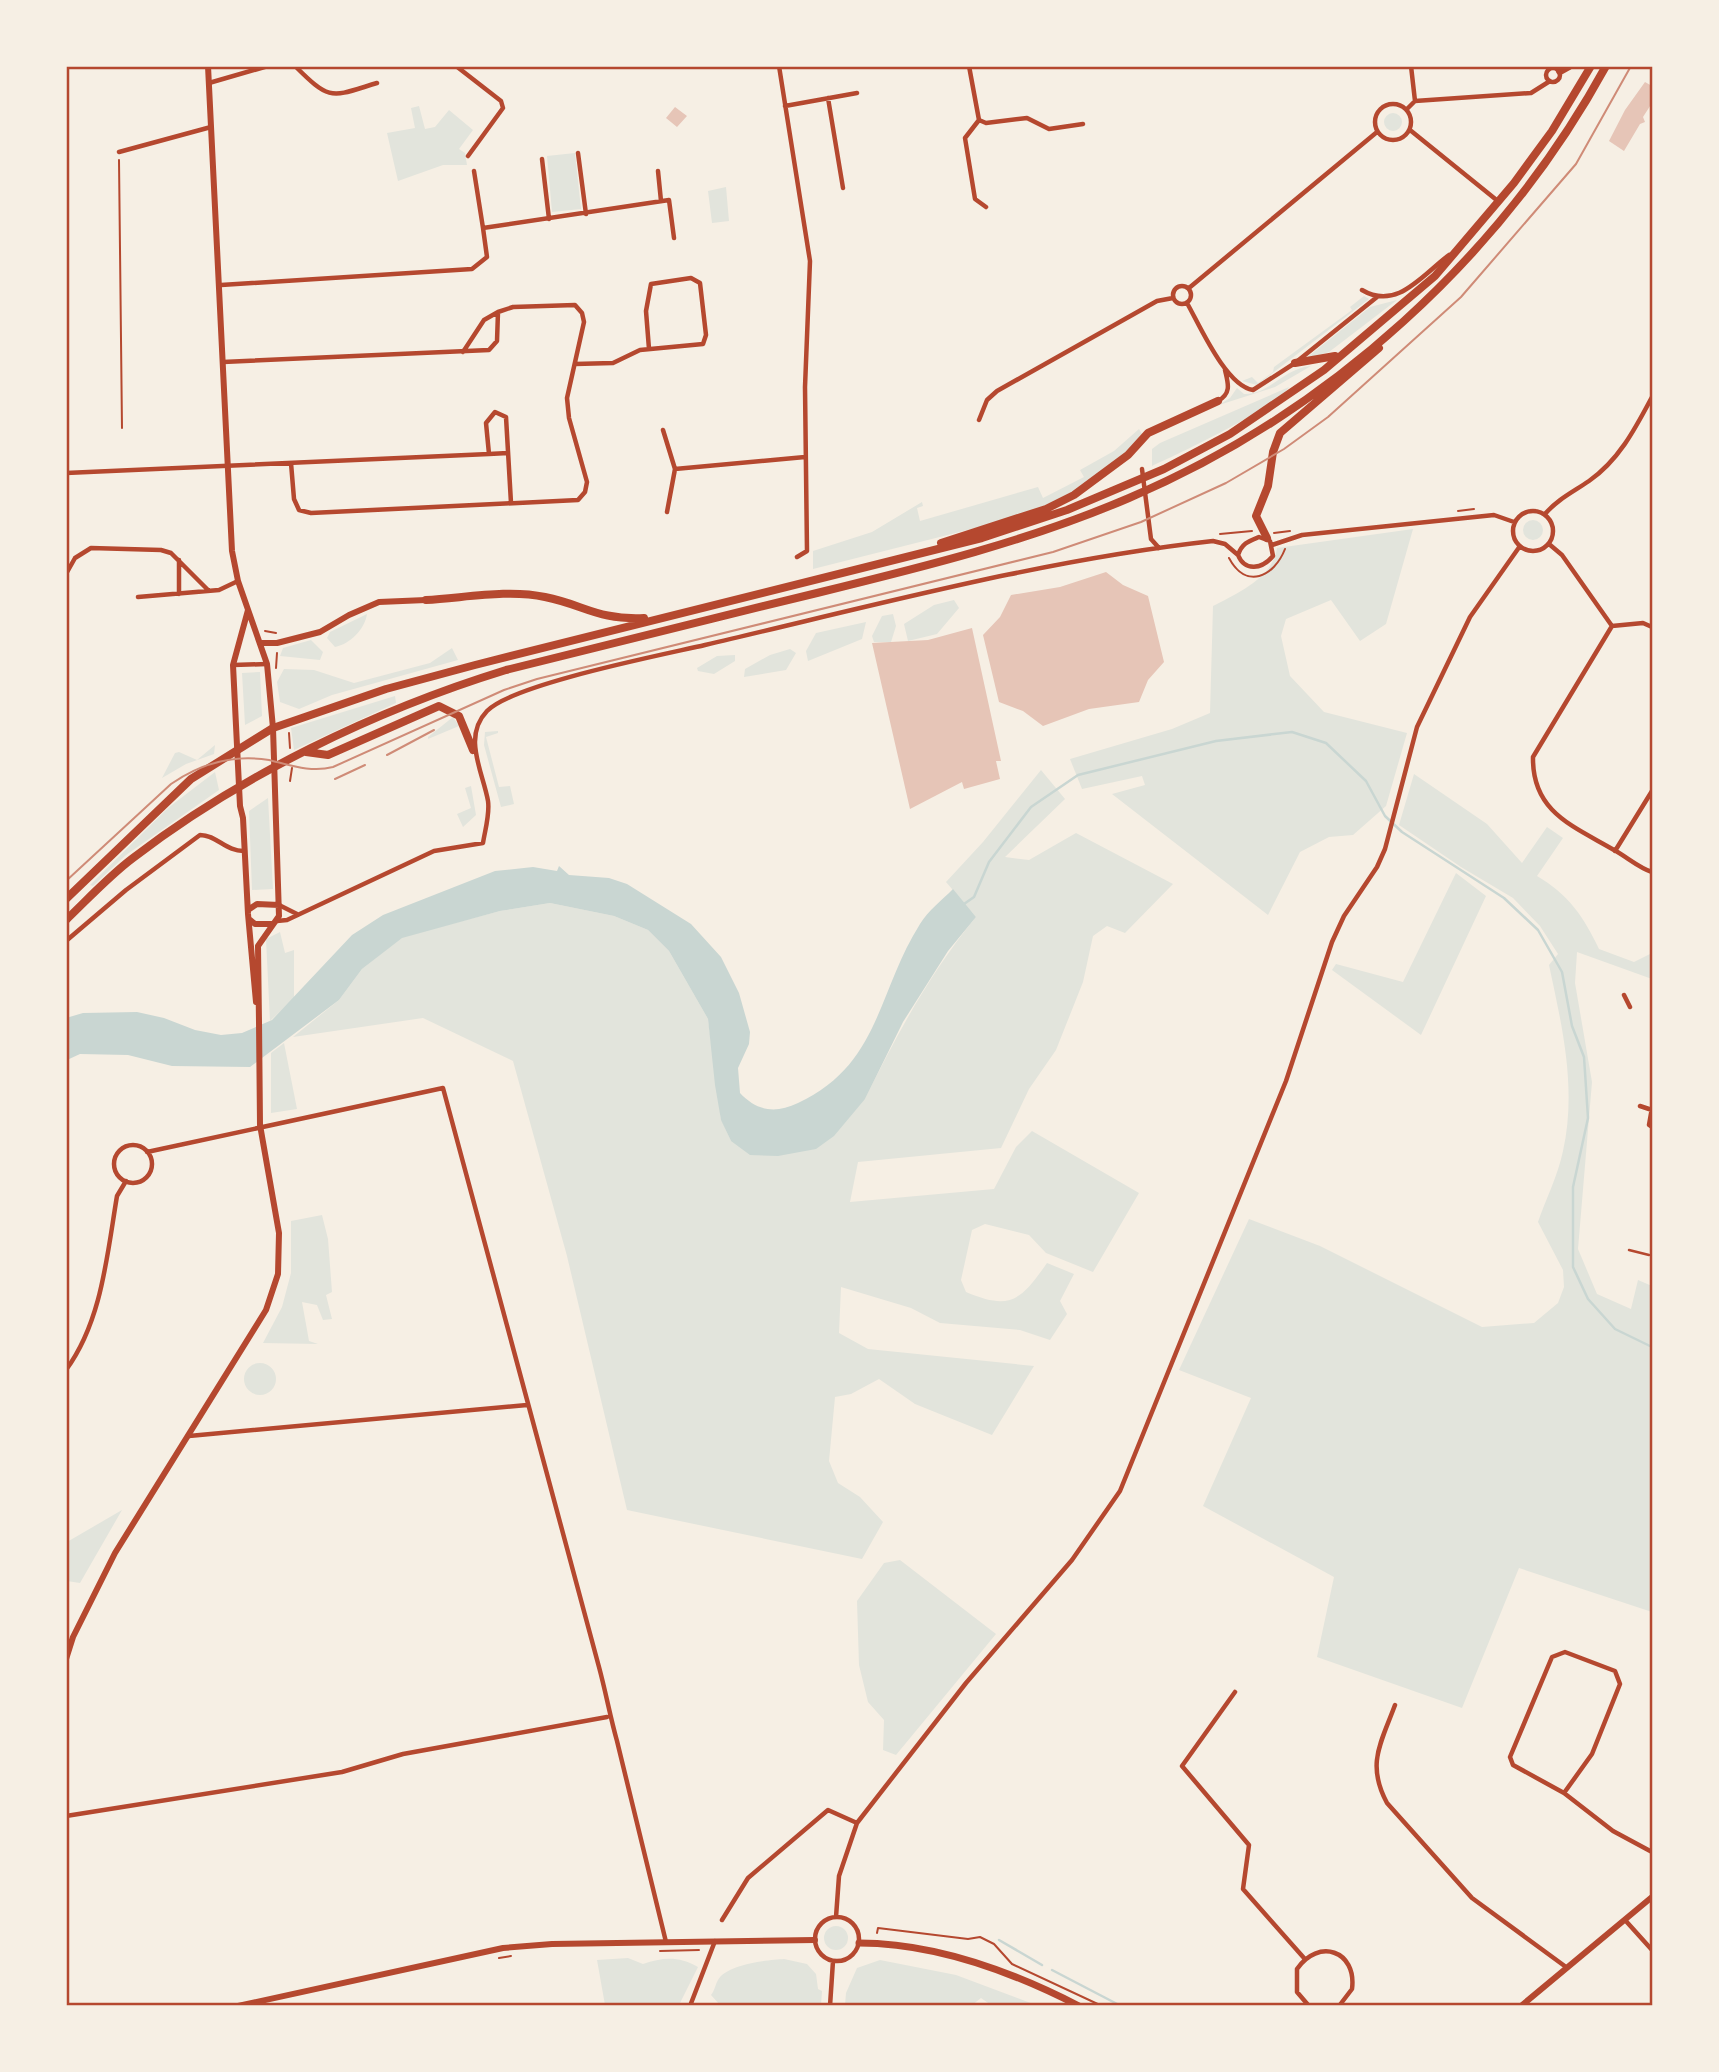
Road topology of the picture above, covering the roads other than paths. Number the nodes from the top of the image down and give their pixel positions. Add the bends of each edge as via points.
1 (208, 66) edge
2 (268, 66) edge
3 (295, 66) edge
4 (456, 66) edge
5 (779, 66) edge
6 (969, 66) edge
7 (1411, 66) edge
8 (1569, 66) edge
9 (1591, 66) edge
10 (1606, 66) edge
11 (1548, 67) edge
12 (1560, 71) junction
13 (1550, 81) junction
14 (209, 83) junction
15 (377, 83) dead end
16 (857, 93) dead end
17 (828, 98) junction
18 (1415, 101) junction
19 (785, 106) junction
20 (1407, 109) junction
21 (979, 120) junction
22 (1083, 124) dead end
23 (211, 127) junction
24 (1410, 130) junction
25 (1377, 132) junction
26 (119, 152) road end
27 (578, 153) dead end
28 (468, 156) dead end
29 (542, 159) dead end
30 (474, 171) dead end
31 (658, 171) dead end
32 (844, 188) dead end
33 (661, 201) junction
34 (1499, 202) junction
35 (986, 207) dead end
36 (1510, 211) junction
37 (586, 214) junction
38 (549, 219) junction
39 (483, 228) junction
40 (674, 238) dead end
41 (1458, 248) junction
42 (221, 285) junction
43 (1189, 288) junction
44 (1362, 290) dead end
45 (1377, 297) junction
46 (1173, 298) junction
47 (1187, 303) junction
48 (498, 312) junction
49 (1412, 312) junction
50 (649, 349) junction
51 (463, 352) junction
52 (1341, 354) junction
53 (223, 362) junction
54 (1295, 363) junction
55 (575, 364) junction
56 (1225, 369) junction
57 (1653, 397) edge
58 (1218, 401) joint
59 (979, 420) dead end
60 (663, 430) dead end
61 (509, 453) junction
62 (489, 454) junction
63 (806, 457) junction
64 (291, 463) junction
65 (228, 467) junction
66 (675, 469) junction
67 (1142, 469) dead end
68 (66, 473) edge
69 (511, 503) junction
70 (667, 512) dead end
71 (1545, 514) junction
72 (1514, 522) junction
73 (1270, 541) junction
74 (1549, 544) junction
75 (1520, 546) junction
76 (1160, 548) junction
77 (1238, 555) junction
78 (797, 556) dead end
79 (178, 560) junction
80 (66, 575) edge
81 (817, 579) junction
82 (239, 581) junction
83 (209, 592) junction
84 (179, 594) junction
85 (138, 597) dead end
86 (426, 600) joint
87 (248, 608) junction
88 (664, 616) junction
89 (1612, 626) junction
90 (1653, 627) edge
91 (261, 643) junction
92 (267, 664) junction
93 (233, 665) junction
94 (273, 728) junction
95 (237, 750) junction
96 (474, 750) junction
97 (306, 752) junction
98 (273, 770) junction
99 (239, 788) junction
100 (1653, 790) edge
101 (245, 851) junction
102 (1615, 851) junction
103 (1653, 872) edge
104 (66, 900) edge
105 (279, 905) junction
106 (298, 914) junction
107 (248, 915) junction
108 (66, 920) edge
109 (275, 922) junction
110 (66, 942) edge
111 (1624, 995) dead end
112 (1630, 1007) dead end
113 (259, 1019) junction
114 (1640, 1106) dead end
115 (1652, 1109) edge
116 (260, 1125) junction
117 (1653, 1127) edge
118 (147, 1152) junction
119 (126, 1181) junction
120 (1629, 1250) dead end
121 (1649, 1255) dead end
122 (66, 1370) edge
123 (527, 1405) junction
124 (190, 1436) junction
125 (66, 1659) edge
126 (1235, 1692) dead end
127 (1395, 1705) dead end
128 (607, 1717) junction
129 (1564, 1793) junction
130 (66, 1816) edge
131 (857, 1823) junction
132 (1653, 1852) edge
133 (1653, 1897) edge
134 (836, 1917) junction
135 (1624, 1919) junction
136 (722, 1920) dead end
137 (718, 1940) junction
138 (815, 1940) junction
139 (666, 1942) junction
140 (859, 1942) junction
141 (1653, 1950) edge
142 (1304, 1958) junction
143 (833, 1961) junction
144 (1566, 1967) junction
145 (1303, 2001) junction
146 (238, 2006) edge
147 (690, 2006) edge
148 (830, 2006) edge
149 (1079, 2006) edge
150 (1298, 2006) edge
151 (1310, 2006) edge
152 (1339, 2006) edge
153 (1521, 2006) edge

1 - 14 street
2 - 14 street
3 - 15 street via 324,93 335,96
4 - 28 street via 503,108
5 - 19 street
6 - 21 street
7 - 18 street
8 - 12 main road
9 - 34 main road via 1552,131
10 - 36 main road via 1585,105
11 - 12 street
11 - 13 street via 1545,74
12 - 13 street via 1558,80
13 - 18 street via 1531,93
14 - 23 street
16 - 17 street
17 - 19 street
17 - 32 street
18 - 20 street
19 - 63 street via 810,261
20 - 24 street
20 - 25 street via 1395,104 1383,107 1376,117
21 - 22 street via 1027,118 1049,130
21 - 35 street via 965,138 975,199
23 - 26 street
23 - 42 street
24 - 25 street via 1391,141
24 - 34 street
25 - 43 street
27 - 37 street
29 - 38 street
30 - 39 street
31 - 33 street
33 - 37 street
33 - 40 street via 669,200
34 - 36 main road
34 - 41 main road
36 - 49 main road
37 - 38 street
38 - 39 street
39 - 42 street via 487,257 472,269
41 - 45 street via 1399,295
41 - 52 main road via 1396,312
42 - 53 street
43 - 46 street via 1178,286
43 - 47 street
44 - 45 street
45 - 54 street
46 - 47 street
46 - 59 street via 1157,302 997,391 987,400
47 - 56 street
48 - 51 street via 484,320
48 - 51 street via 497,341 489,350
48 - 55 street via 513,307 575,305 584,322
49 - 73 main road via 1374,353 1280,433 1256,516
49 - 97 main road via 1359,358 1278,417 1131,497 1058,526 943,562 506,670 412,703
50 - 50 street via 703,344 700,283 691,278 651,284 646,310
50 - 55 street via 612,363
51 - 53 street
52 - 54 main road
52 - 81 main road via 1278,404 1130,484 982,538
53 - 65 street
54 - 56 street via 1253,390 1241,386
55 - 69 street via 567,398 587,482 585,492 578,500
56 - 58 street via 1229,387
57 - 71 street via 1625,447
58 - 81 main road via 1149,433 1092,484 1046,509
60 - 66 street
61 - 62 street
61 - 62 street via 506,417 495,412 486,423
61 - 69 street
62 - 64 street
63 - 66 street
63 - 78 street via 807,551
64 - 65 street
64 - 69 street via 294,499 299,510 311,513
65 - 68 street
65 - 82 street via 232,551
66 - 70 street
67 - 76 street via 1151,539
71 - 72 street via 1527,511
71 - 74 street via 1553,531
72 - 73 street via 1494,515
72 - 75 street via 1513,535
73 - 77 street via 1246,542
73 - 77 street via 1270,560 1249,568
74 - 75 street via 1531,551
74 - 89 street via 1562,555
75 - 131 street via 1451,653 1417,727 1377,867 1332,942 1286,1081 1120,1491 1080,1550 966,1683
76 - 77 street via 1213,541
76 - 96 street via 961,584 600,669 523,692 489,708
79 - 80 street via 161,550 91,548 75,558
79 - 83 street
79 - 84 street
81 - 88 main road
82 - 83 street
82 - 87 street
83 - 84 street
84 - 85 street
86 - 88 main road via 522,595 546,597 605,617
86 - 91 street via 379,602 320,632
87 - 91 street
87 - 93 street
88 - 94 main road via 386,689
89 - 90 street via 1643,623
89 - 102 street via 1533,757 1533,775 1561,820
91 - 92 street
92 - 93 street
92 - 94 street
93 - 95 street
94 - 95 main road
94 - 98 street
95 - 99 street
95 - 104 main road via 191,779
96 - 97 main road via 459,716 439,706 328,755
96 - 106 street via 488,803 483,843 434,851
97 - 98 main road
98 - 99 main road
98 - 105 street
99 - 101 street
99 - 108 main road via 131,859
100 - 102 street
101 - 107 street
101 - 110 street via 232,851 200,835
102 - 103 street
105 - 106 street
105 - 107 street via 257,904
105 - 109 street
106 - 109 street
107 - 109 street via 255,924
107 - 113 street
109 - 113 street via 258,946
111 - 112 street
113 - 116 street
114 - 115 street
115 - 117 street via 1649,1125
116 - 118 street
116 - 123 street via 443,1088
116 - 124 street via 279,1233 275,1286 266,1310
118 - 119 street via 152,1165 146,1178
118 - 119 street via 133,1145 120,1150 114,1163
119 - 122 street via 117,1196 100,1297 79,1353
120 - 121 lane
123 - 124 street
123 - 128 street via 600,1667
124 - 125 street via 115,1553
126 - 142 street via 1182,1766 1250,1844 1243,1889
127 - 144 street via 1376,1758 1378,1786 1387,1803 1472,1898
128 - 130 street via 402,1754 342,1772
128 - 139 street via 617,1741
129 - 129 street via 1592,1754 1619,1684 1615,1671 1565,1652 1552,1657 1510,1757 1516,1769
129 - 132 street via 1613,1831
131 - 134 street via 839,1876
131 - 136 street via 828,1810 748,1878
133 - 135 street
134 - 138 street via 822,1923
134 - 140 street via 853,1925
135 - 141 street
135 - 144 street
137 - 138 street
137 - 139 street
137 - 147 street
138 - 143 street via 820,1954
139 - 146 street via 503,1948
140 - 143 street via 849,1958
140 - 149 main road via 987,1965
142 - 145 street via 1294,1979
142 - 152 street via 1325,1950 1346,1960 1354,1978
143 - 148 street
144 - 153 street
145 - 150 street
145 - 151 street

